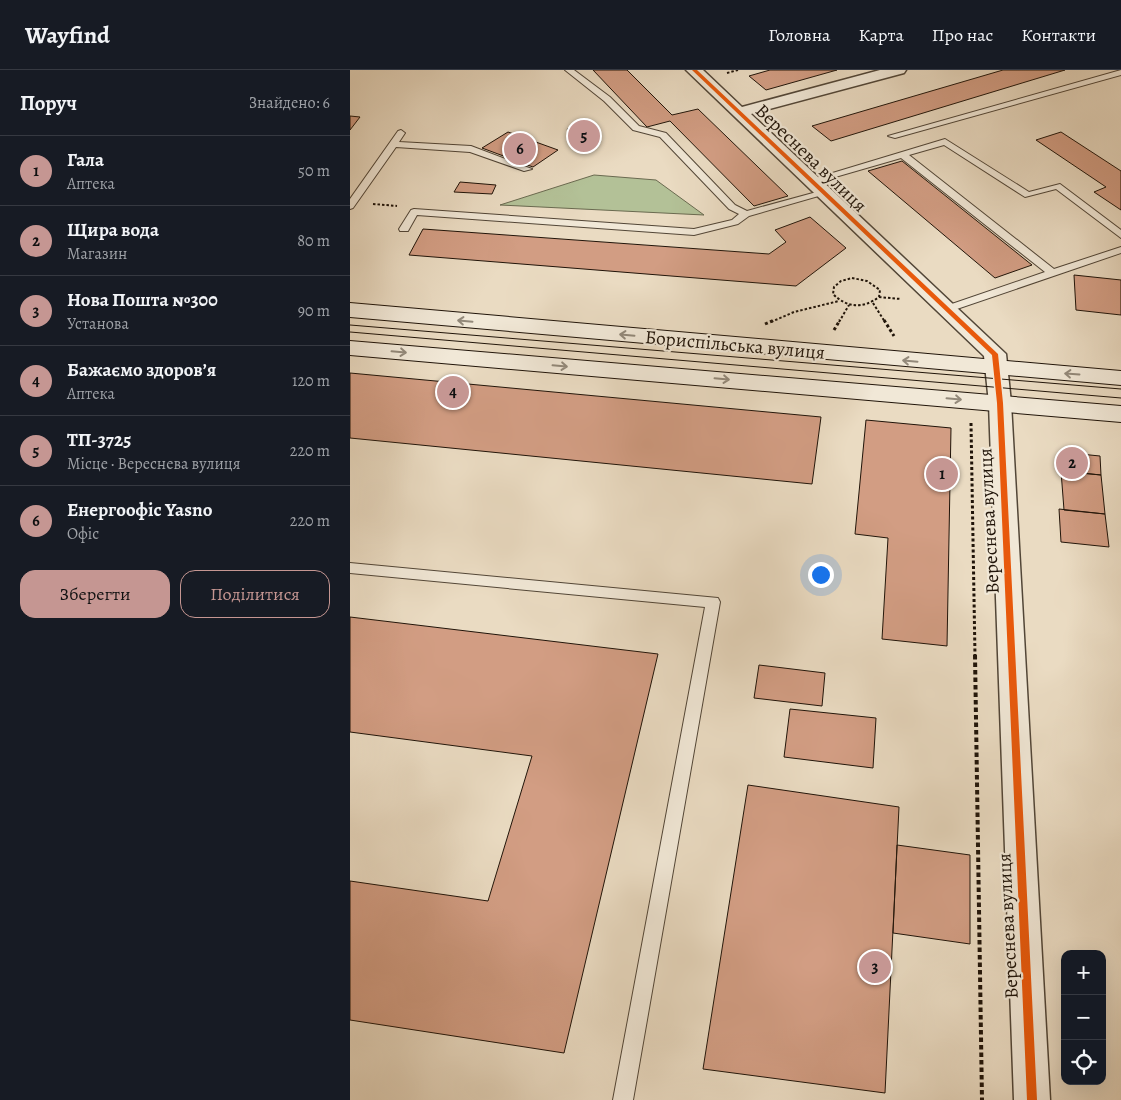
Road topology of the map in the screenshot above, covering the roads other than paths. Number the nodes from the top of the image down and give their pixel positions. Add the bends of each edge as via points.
1 (569, 70) edge
2 (694, 70) edge
3 (898, 70) edge
4 (1098, 70) edge
5 (1121, 72) edge
6 (1108, 76) junction
7 (741, 112) junction
8 (401, 133) dead end
9 (892, 136) dead end
10 (393, 144) junction
11 (903, 155) junction
12 (527, 169) dead end
13 (818, 187) junction
14 (351, 204) edge
15 (746, 214) junction
16 (404, 229) dead end
17 (1121, 234) edge
18 (1121, 250) edge
19 (1053, 273) junction
20 (947, 309) junction
21 (350, 310) edge
22 (350, 348) edge
23 (996, 367) junction
24 (1121, 378) edge
25 (1000, 403) junction
26 (1121, 414) edge
27 (350, 568) edge
28 (623, 1100) edge
29 (1032, 1100) edge

1 - 15 lane via 636,128 664,135 732,208
2 - 7 street, Вереснева вулиця
3 - 7 street
4 - 6 lane
5 - 6 lane
6 - 9 lane
7 - 13 street, Вереснева вулиця
8 - 10 lane
10 - 12 lane via 471,149
10 - 14 lane
11 - 13 lane
11 - 17 lane via 945,142 1028,195 1057,186
11 - 19 lane
13 - 15 lane
13 - 20 street, Вереснева вулиця
15 - 16 lane via 735,222 694,232 414,212
18 - 19 lane
19 - 20 lane
20 - 23 street, Вереснева вулиця via 995,354
23 -> 21 main road, Бориспільська вулиця
22 -> 25 main road, Бориспільська вулиця
24 -> 23 main road, Бориспільська вулиця
23 - 25 street, Вереснева вулиця
25 - 26 main road, Бориспільська вулиця
25 - 29 street, Вереснева вулиця
27 - 28 lane via 713,602

